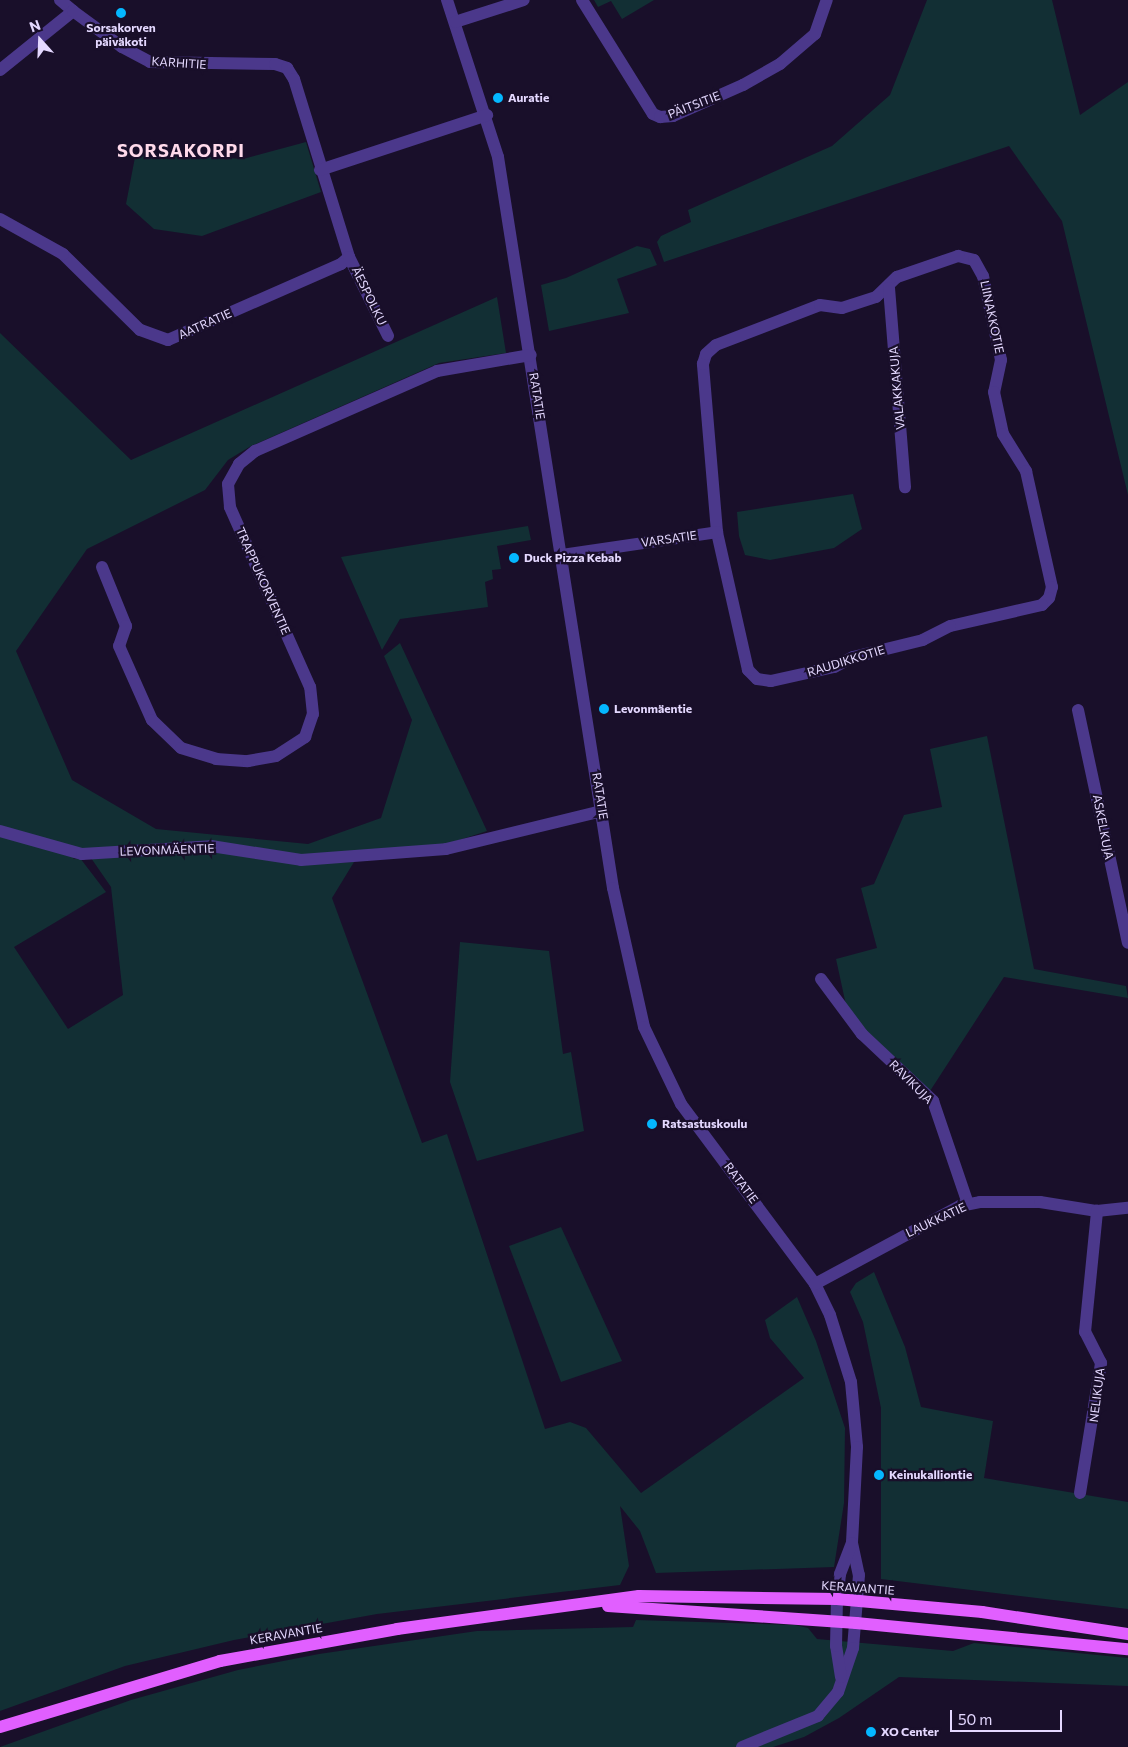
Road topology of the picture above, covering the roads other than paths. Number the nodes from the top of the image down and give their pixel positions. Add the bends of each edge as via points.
1 (60, 0) edge
2 (448, 0) edge
3 (524, 0) edge
4 (582, 0) edge
5 (827, 0) edge
6 (73, 11) junction
7 (455, 22) junction
8 (0, 70) edge
9 (487, 115) junction
10 (320, 170) junction
11 (0, 219) edge
12 (348, 257) junction
13 (889, 288) junction
14 (388, 336) dead end
15 (531, 355) junction
16 (906, 487) dead end
17 (717, 532) junction
18 (562, 555) junction
19 (102, 567) dead end
20 (1049, 598) joint
21 (1078, 710) dead end
22 (602, 811) junction
23 (0, 831) edge
24 (1128, 943) edge
25 (821, 979) dead end
26 (968, 1204) junction
27 (1128, 1208) edge
28 (1097, 1211) junction
29 (815, 1284) junction
30 (1080, 1493) dead end
31 (852, 1543) junction
32 (837, 1599) junction
33 (858, 1601) junction
34 (586, 1605) junction
35 (836, 1621) junction
36 (856, 1623) junction
37 (1128, 1634) edge
38 (1128, 1649) edge
39 (842, 1679) junction
40 (0, 1728) edge
41 (742, 1747) edge

1 - 6 street
2 - 7 street, RATATIE
3 - 7 street
4 - 5 street, PÄITSITIE via 653,114 660,117 672,116 743,85 780,64 815,34
6 - 8 street
6 - 10 street, KARHITIE via 122,47 150,62 194,66 275,64 287,68 294,79
7 - 9 street, RATATIE
9 - 10 street
9 - 15 street, RATATIE via 498,156
10 - 12 street
11 - 12 street, AATRATIE via 63,254 140,330 168,340 341,264
12 - 14 street, ÄESPOLKU
13 - 16 street, VALAKKAKUJA
13 - 17 street, LIINAKKOTIE via 876,297 842,308 820,305 716,345 706,354 703,364
13 - 20 street, LIINAKKOTIE via 896,277 958,256 974,260 983,276 1001,360 994,392 1003,434 1026,471 1052,587
15 - 18 street, RATATIE
15 - 19 street, TRAPPUKORVENTIE via 437,371 255,452 239,464 228,484 230,507 310,687 313,714 304,738 276,756 248,761 216,759 181,748 152,720 119,646 126,626
17 - 18 street, VARSATIE
17 - 20 street, RAUDIKKOTIE via 748,670 757,678 771,681 834,667 853,657 923,640 950,626 1042,605
18 - 22 street, RATATIE
21 - 24 street, ASKELKUJA
22 - 23 street, LEVONMÄENTIE via 446,849 301,860 211,846 82,854
22 - 29 street, RATATIE via 633,988 660,1065 681,1104
25 - 26 street, RAVIKUJA via 862,1034 933,1102
26 - 28 street, LAUKKATIE via 1047,1202
26 - 29 street, LAUKKATIE
27 - 28 street, LAUKKATIE
28 - 30 street, NELIKUJA via 1085,1332 1101,1363
29 - 31 street, RATATIE via 830,1315 852,1382 857,1448
31 - 32 street, RATATIE via 840,1574
31 - 33 street, RATATIE via 859,1575
32 - 33 main road, KERAVANTIE
32 - 34 main road, KERAVANTIE via 679,1595 639,1596
32 - 35 street, RATATIE
33 - 36 street, RATATIE
33 - 37 main road, KERAVANTIE via 982,1612
34 - 35 main road, KERAVANTIE
34 - 40 main road, KERAVANTIE via 398,1629 220,1661
35 - 36 main road, KERAVANTIE
35 - 39 street via 836,1646
36 - 38 main road, KERAVANTIE
36 - 39 street via 853,1648
39 - 41 street via 829,1706 818,1716

